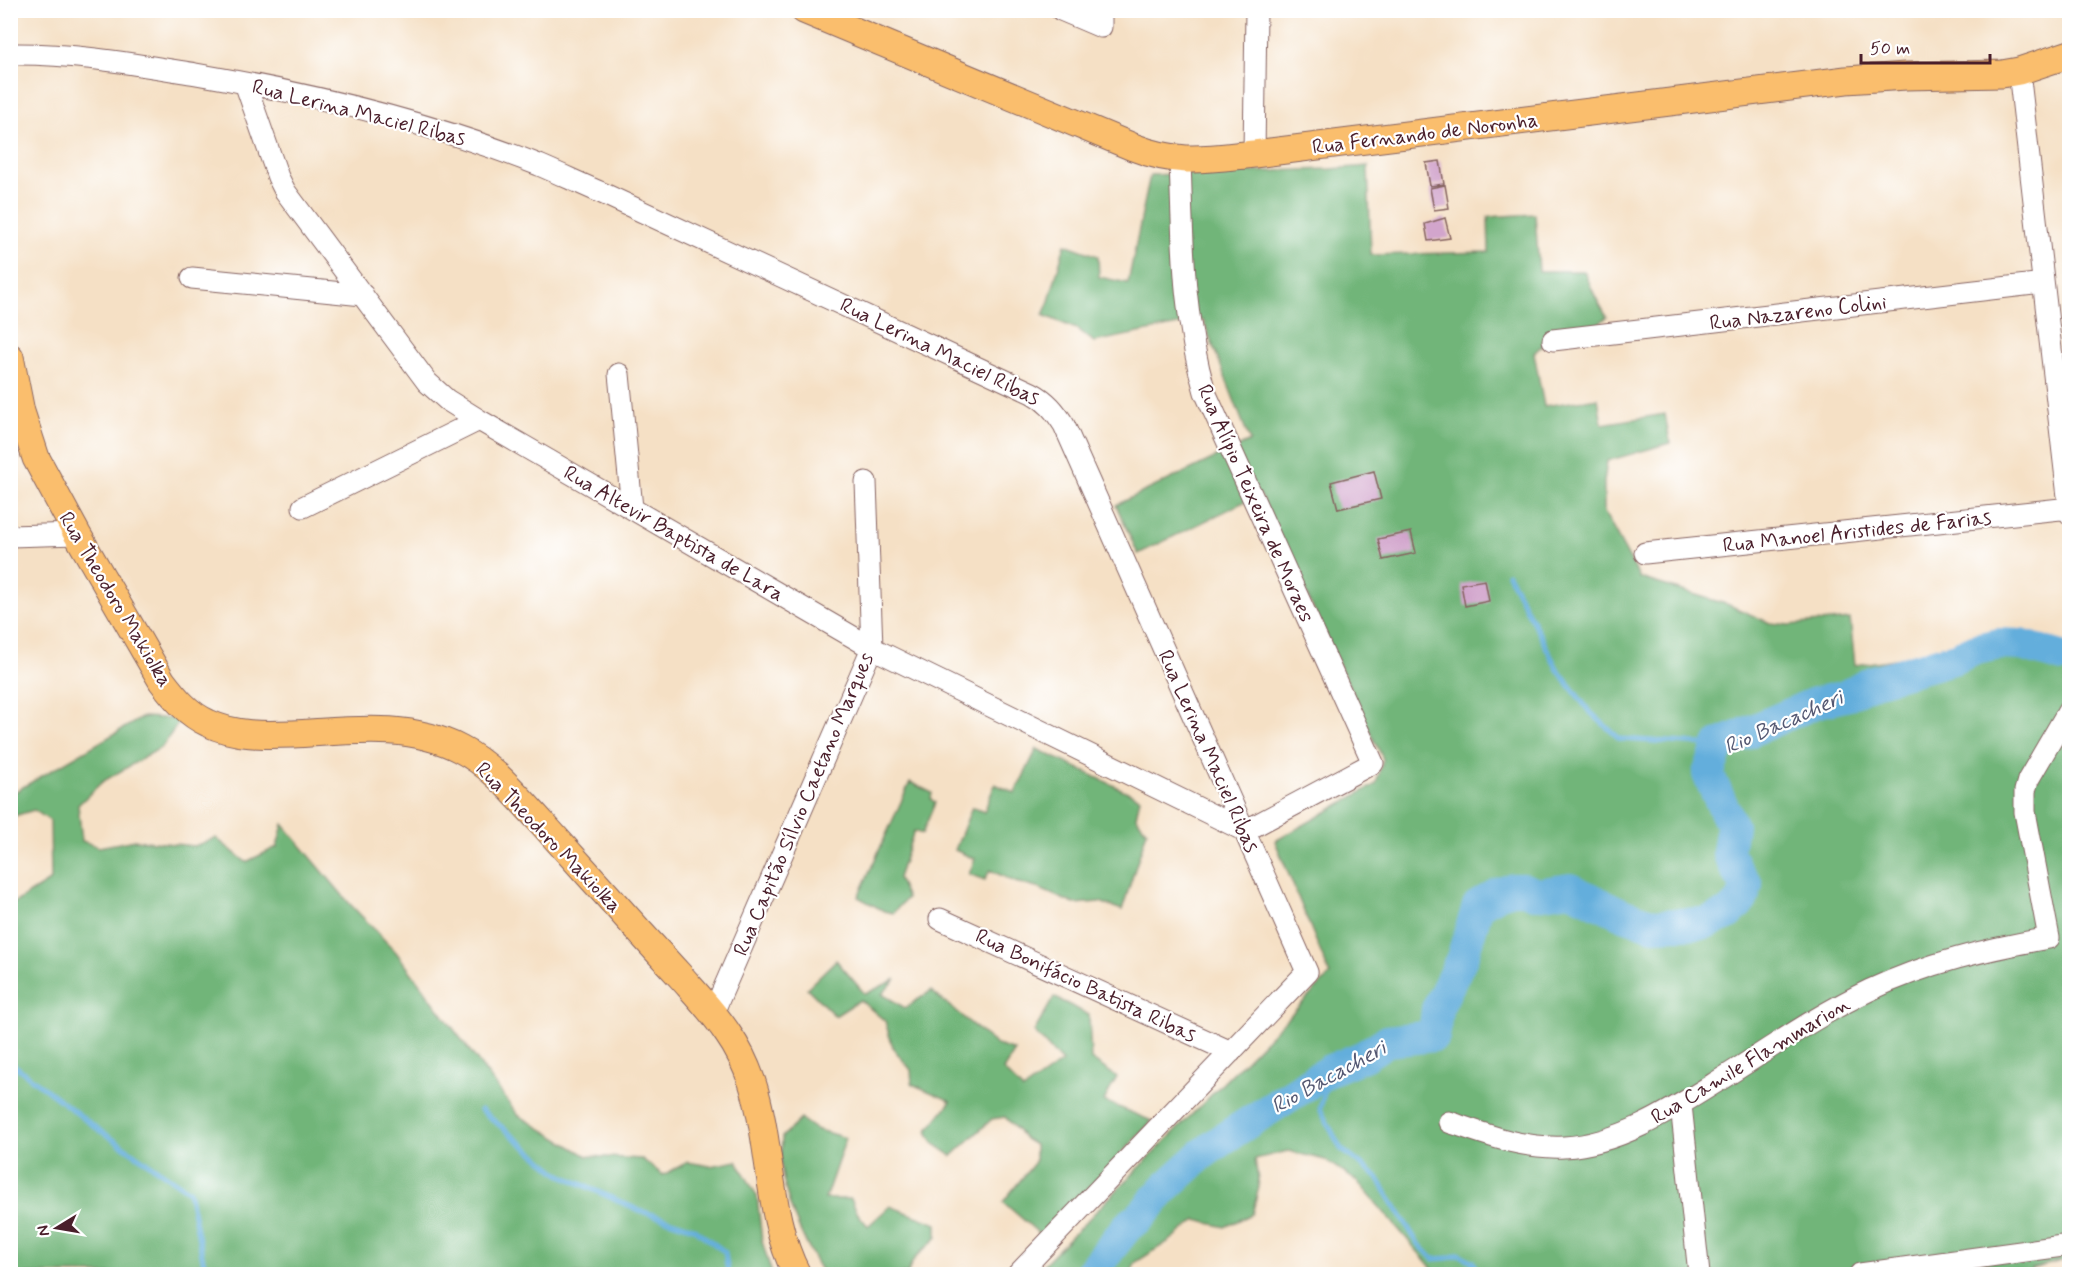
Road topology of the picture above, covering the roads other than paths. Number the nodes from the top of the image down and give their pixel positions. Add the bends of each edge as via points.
1 (804, 10) edge
2 (1061, 10) edge
3 (1101, 10) edge
4 (1256, 10) edge
5 (838, 17) edge
6 (10, 54) edge
7 (2070, 54) edge
8 (2019, 71) junction
9 (245, 83) junction
10 (1254, 154) junction
11 (1180, 160) junction
12 (192, 278) dead end
13 (2043, 284) junction
14 (363, 295) junction
15 (1553, 340) dead end
16 (10, 357) edge
17 (619, 374) dead end
18 (479, 420) junction
19 (866, 483) dead end
20 (303, 507) dead end
21 (632, 508) junction
22 (2069, 508) edge
23 (2070, 513) edge
24 (77, 534) junction
25 (10, 536) edge
26 (1645, 553) dead end
27 (872, 648) junction
28 (2070, 708) edge
29 (1245, 831) junction
30 (940, 919) dead end
31 (713, 1012) junction
32 (1232, 1052) junction
33 (1681, 1104) junction
34 (1449, 1122) dead end
35 (2070, 1245) edge
36 (797, 1275) edge
37 (1018, 1275) edge
38 (1699, 1275) edge
39 (1860, 1275) edge

1 - 5 main road, Rua Fernando de Noronha
2 - 3 street via 1101,27
4 - 10 street
5 - 11 main road, Rua Fernando de Noronha via 1133,147
6 - 9 street, Rua Lerina Maciel Ribas via 106,60
7 - 8 main road, Rua Fernando de Noronha
8 - 10 main road, Rua Fernando de Noronha via 1846,80
8 - 13 street
9 - 14 street, Rua Altevir Baptista de Lara via 285,191
9 - 29 street, Rua Lerina Maciel Ribas via 401,119 540,165 1045,400 1064,425
10 - 11 main road, Rua Fernando de Noronha
11 - 29 street, Rua Alípio Teixeira de Moraes via 1184,280 1194,356 1205,392 1373,763
12 - 14 street
13 - 15 street, Rua Nazareno Colini
13 - 22 street
14 - 18 street, Rua Altevir Baptista de Lara via 432,387
16 - 24 main road, Rua Theodoro Makiolka via 28,438
17 - 21 street
18 - 20 street
18 - 21 street, Rua Altevir Baptista de Lara
19 - 27 street, Rua Capitão Sílvio Caetano Marques
21 - 27 street, Rua Altevir Baptista de Lara
22 - 23 street
22 - 26 street, Rua Manoel Aristides de Farias
24 - 25 street
24 - 31 main road, Rua Theodoro Makiolka via 162,681 193,715 228,731 249,734 393,730 440,739 463,750 514,793
27 - 29 street, Rua Altevir Baptista de Lara
27 - 31 street, Rua Capitão Sílvio Caetano Marques
28 - 33 street, Rua Camile Flammarion via 2025,791 2025,812 2049,938 1966,955 1870,990
29 - 32 street, Rua Lerina Maciel Ribas via 1307,972
30 - 32 street, Rua Bonifácio Batista Ribas
31 - 36 main road, Rua Theodoro Makiolka via 742,1057 752,1081 784,1246
32 - 37 street, Rua Lerina Maciel Ribas
33 - 34 street, Rua Camile Flammarion via 1627,1131 1564,1147 1516,1143
33 - 38 street
35 - 39 street

